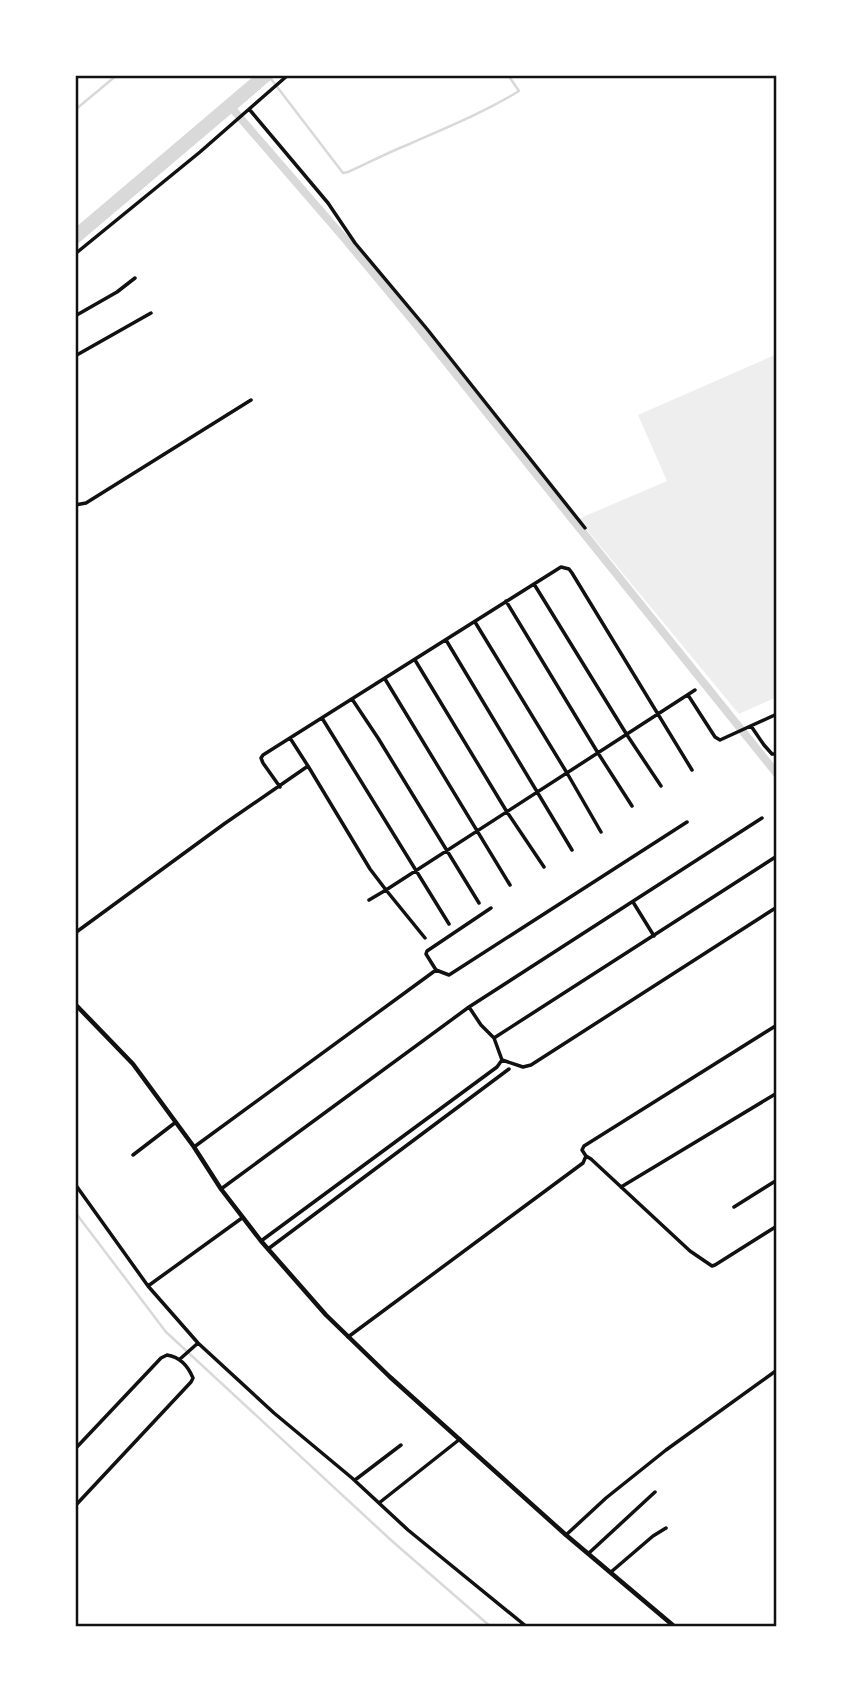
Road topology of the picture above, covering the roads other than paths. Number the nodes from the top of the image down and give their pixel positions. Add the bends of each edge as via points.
1 (288, 75) edge
2 (249, 109) junction
3 (75, 254) edge
4 (135, 278) dead end
5 (151, 313) dead end
6 (75, 317) edge
7 (75, 356) edge
8 (251, 400) dead end
9 (75, 505) edge
10 (585, 528) dead end
11 (534, 584) junction
12 (506, 601) junction
13 (475, 622) junction
14 (446, 640) junction
15 (415, 660) junction
16 (384, 679) junction
17 (695, 690) dead end
18 (688, 695) junction
19 (352, 699) junction
20 (777, 714) edge
21 (658, 715) junction
22 (322, 718) junction
23 (749, 727) junction
24 (627, 735) junction
25 (290, 738) junction
26 (598, 753) junction
27 (777, 754) edge
28 (308, 766) junction
29 (692, 770) dead end
30 (567, 773) junction
31 (661, 786) dead end
32 (280, 787) junction
33 (537, 792) junction
34 (632, 806) dead end
35 (508, 812) junction
36 (762, 818) dead end
37 (687, 822) dead end
38 (477, 831) junction
39 (601, 832) dead end
40 (572, 850) dead end
41 (447, 852) junction
42 (777, 856) edge
43 (544, 867) dead end
44 (417, 871) junction
45 (510, 885) dead end
46 (386, 890) junction
47 (369, 900) dead end
48 (633, 902) junction
49 (479, 903) dead end
50 (777, 907) edge
51 (491, 908) dead end
52 (449, 924) dead end
53 (75, 933) edge
54 (654, 936) junction
55 (425, 938) dead end
56 (436, 970) junction
57 (75, 1004) edge
58 (469, 1007) junction
59 (777, 1025) edge
60 (494, 1038) junction
61 (502, 1060) junction
62 (509, 1069) dead end
63 (486, 1076) junction
64 (491, 1083) junction
65 (777, 1093) edge
66 (176, 1122) junction
67 (194, 1147) junction
68 (132, 1155) dead end
69 (586, 1156) junction
70 (777, 1180) edge
71 (76, 1187) edge
72 (621, 1187) junction
73 (332, 1188) junction
74 (221, 1189) junction
75 (338, 1196) junction
76 (734, 1207) dead end
77 (243, 1217) junction
78 (777, 1226) edge
79 (261, 1241) junction
80 (268, 1249) junction
81 (148, 1286) junction
82 (348, 1337) junction
83 (197, 1344) junction
84 (181, 1358) junction
85 (777, 1370) edge
86 (460, 1439) junction
87 (401, 1445) dead end
88 (75, 1449) edge
89 (355, 1480) junction
90 (655, 1492) dead end
91 (379, 1503) junction
92 (75, 1506) edge
93 (666, 1528) dead end
94 (566, 1535) junction
95 (589, 1553) junction
96 (611, 1572) junction
97 (527, 1627) edge
98 (675, 1627) edge

1 - 2 street
2 - 3 street
2 - 10 street
4 - 6 street
5 - 7 street
8 - 9 street via 86,503
11 - 12 street
11 - 21 street via 561,567 569,569
11 - 24 street
12 - 13 street
12 - 26 street
13 - 14 street
13 - 30 street
14 - 15 street
14 - 33 street
15 - 16 street
15 - 35 street
16 - 19 street
16 - 38 street
17 - 18 street
18 - 21 street
18 - 23 street via 720,740
19 - 22 street
19 - 41 street
20 - 23 street
21 - 24 street
21 - 29 street
22 - 25 street
22 - 44 street
23 - 27 street
24 - 26 street
24 - 31 street
25 - 28 street
25 - 32 street via 261,758
26 - 30 street
26 - 34 street
28 - 32 street
28 - 46 street
30 - 33 street
30 - 39 street
32 - 53 street
33 - 35 street
33 - 40 street
35 - 38 street
35 - 43 street
36 - 48 street
37 - 56 street via 449,975
38 - 41 street
38 - 45 street
41 - 44 street
41 - 49 street
42 - 54 street
44 - 46 street
44 - 52 street
46 - 47 street
46 - 55 street
48 - 54 street
48 - 58 street
50 - 61 street via 531,1065
51 - 56 street via 427,951
54 - 60 street
56 - 67 street
57 - 66 street via 133,1064
58 - 60 street
58 - 74 street
59 - 69 street via 584,1146
60 - 61 street
61 - 63 street
62 - 64 street
63 - 64 street
63 - 73 street
64 - 75 street
65 - 72 street
66 - 67 street
66 - 68 street
67 - 74 street
69 - 72 street
69 - 82 street via 583,1163
70 - 76 street
71 - 81 street
72 - 78 street via 712,1266
73 - 75 street
73 - 79 street
74 - 77 street
75 - 80 street
77 - 79 street
77 - 81 street
79 - 80 street
80 - 82 street
81 - 83 street
82 - 86 street
83 - 84 street
83 - 89 street
84 - 88 street via 161,1358
84 - 92 street via 192,1374 191,1382
85 - 94 street via 666,1450
86 - 91 street
86 - 94 street
87 - 89 street
89 - 91 street
90 - 95 street
91 - 97 street
93 - 96 street
94 - 95 street
95 - 96 street
96 - 98 street

